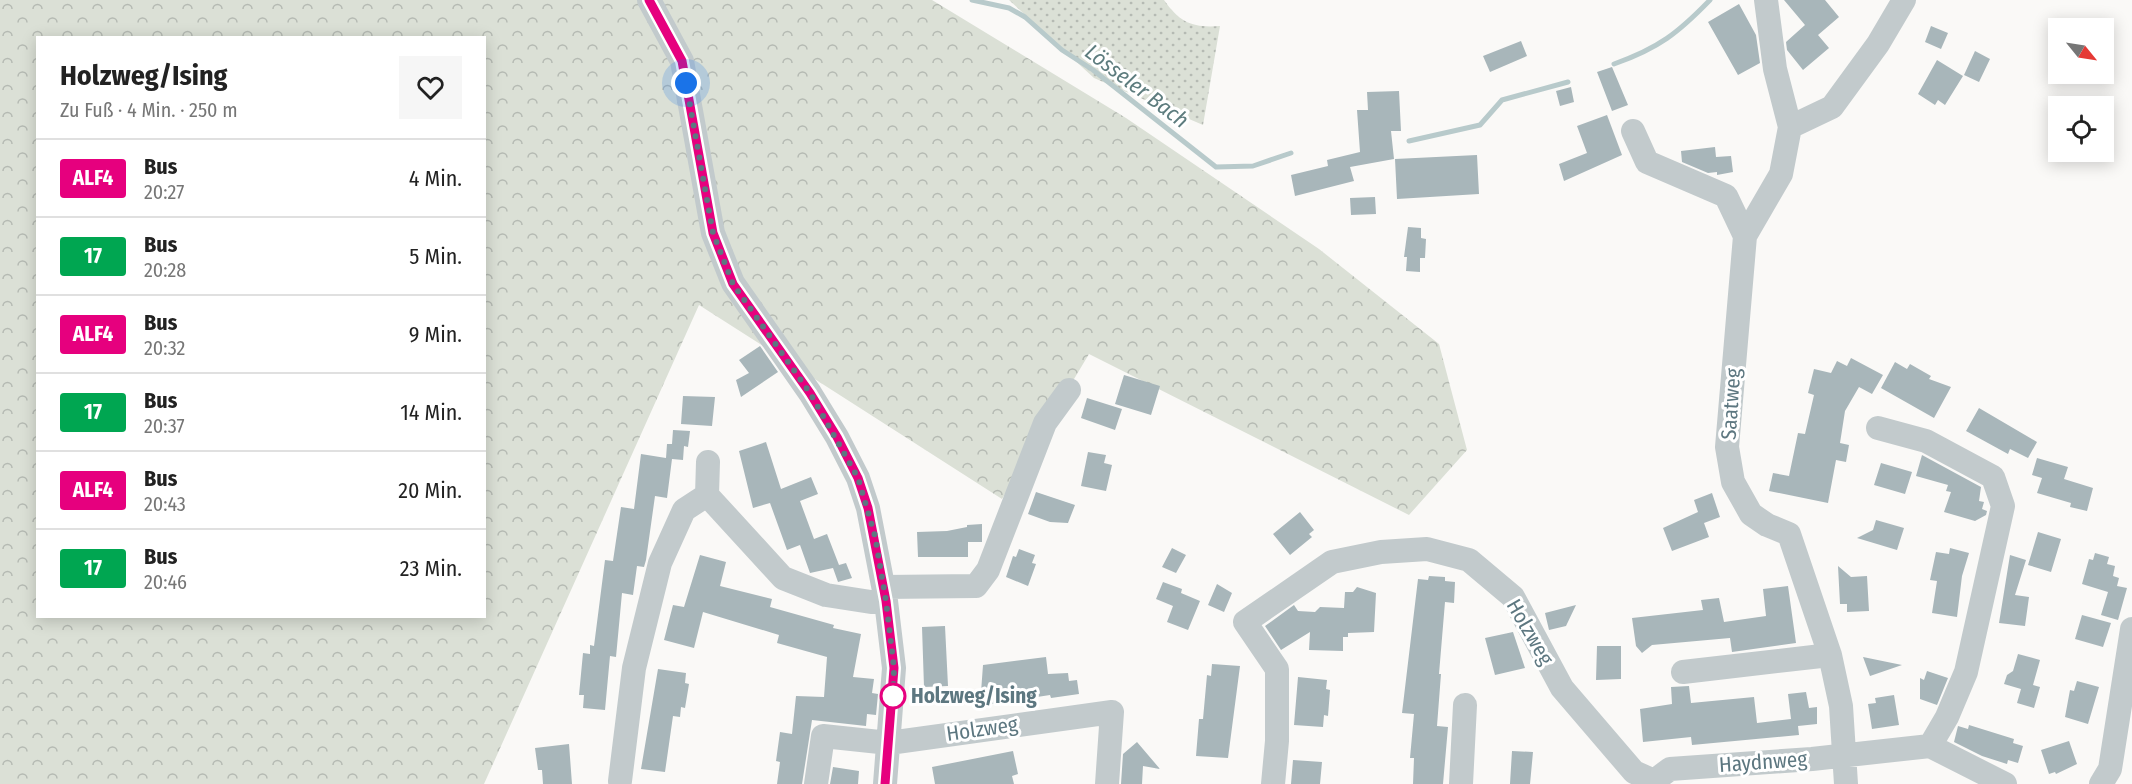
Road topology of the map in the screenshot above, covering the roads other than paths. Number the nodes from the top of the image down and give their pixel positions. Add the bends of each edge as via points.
1 (649, 0) edge
2 (1766, 0) edge
3 (1904, 0) edge
4 (1790, 126) junction
5 (1633, 131) dead end
6 (1745, 236) junction
7 (1069, 390) dead end
8 (1878, 428) dead end
9 (708, 462) dead end
10 (707, 495) junction
11 (885, 594) junction
12 (2132, 629) edge
13 (1830, 655) junction
14 (1683, 672) dead end
15 (1465, 705) dead end
16 (889, 743) junction
17 (1930, 746) junction
18 (1844, 756) junction
19 (620, 781) dead end
20 (1654, 782) edge
21 (816, 784) edge
22 (885, 784) edge
23 (1107, 784) edge
24 (1273, 784) edge
25 (1461, 784) edge
26 (1846, 784) edge
27 (2005, 784) edge
28 (2101, 784) edge

1 - 11 street via 682,61 713,233 733,284 810,393 848,456 868,508
2 - 4 street, Saatweg via 1775,69
3 - 4 street via 1878,44 1832,106
4 - 6 street, Saatweg via 1781,174
5 - 6 street via 1647,162 1726,196
6 - 13 street, Saatweg via 1727,447 1733,482 1751,514 1789,534
7 - 11 street via 1045,423 988,570 976,586
8 - 17 street via 1926,441 1993,477 2003,506 1966,672
9 - 10 street
10 - 11 street via 783,578 826,595 871,602
10 - 19 street via 684,510 660,563 634,668
11 - 16 street via 894,668
12 - 28 street via 2110,770
13 - 14 street
13 - 18 street, Saatweg via 1841,706
15 - 25 street
16 - 21 street, Holzweg via 823,736
16 - 22 street
16 - 23 street, Holzweg via 1112,712
17 - 18 street, Haydnweg
17 - 27 street
18 - 20 street, Haydnweg via 1670,769
18 - 26 street, Saatweg
20 - 24 street, Holzweg via 1634,772 1562,688 1513,597 1469,560 1427,549 1382,552 1332,562 1245,622 1276,669

